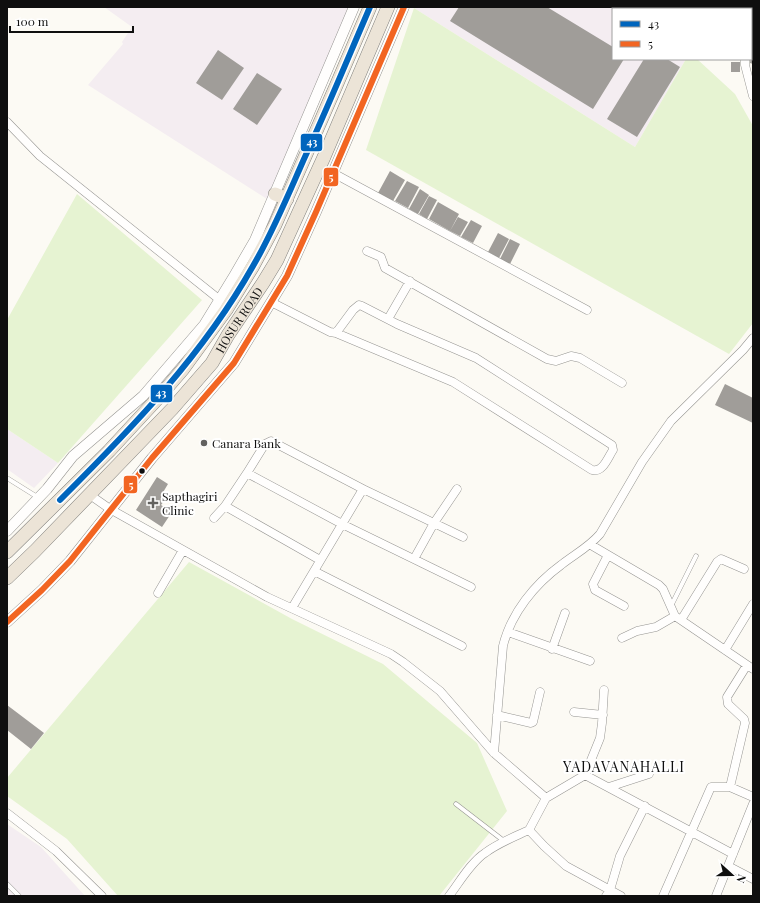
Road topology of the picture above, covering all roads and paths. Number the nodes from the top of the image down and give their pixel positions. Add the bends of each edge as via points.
1 (354, 7) edge
2 (370, 7) edge
3 (388, 7) edge
4 (404, 7) edge
5 (745, 60) edge
6 (753, 96) edge
7 (7, 122) edge
8 (333, 173) junction
9 (281, 196) junction
10 (367, 251) dead end
11 (410, 281) junction
12 (220, 300) junction
13 (271, 302) junction
14 (587, 310) dead end
15 (388, 320) junction
16 (336, 333) junction
17 (753, 338) edge
18 (622, 383) dead end
19 (247, 473) junction
20 (7, 478) edge
21 (363, 489) junction
22 (457, 489) dead end
23 (90, 495) junction
24 (39, 498) junction
25 (225, 506) junction
26 (110, 509) junction
27 (214, 518) dead end
28 (434, 523) junction
29 (342, 524) junction
30 (7, 531) edge
31 (463, 537) dead end
32 (591, 545) junction
33 (183, 550) junction
34 (7, 552) edge
35 (608, 555) junction
36 (696, 556) dead end
37 (414, 559) junction
38 (320, 560) junction
39 (744, 569) dead end
40 (314, 571) junction
41 (7, 578) edge
42 (471, 587) dead end
43 (158, 593) dead end
44 (753, 604) edge
45 (624, 606) dead end
46 (671, 606) junction
47 (292, 608) junction
48 (565, 613) dead end
49 (678, 618) junction
50 (7, 622) edge
51 (508, 632) junction
52 (622, 638) dead end
53 (462, 646) dead end
54 (552, 649) junction
55 (725, 650) junction
56 (590, 661) dead end
57 (750, 667) edge
58 (604, 690) dead end
59 (540, 692) dead end
60 (574, 712) dead end
61 (497, 715) junction
62 (603, 715) junction
63 (494, 754) junction
64 (585, 774) junction
65 (649, 774) dead end
66 (609, 787) junction
67 (730, 787) junction
68 (753, 797) edge
69 (546, 798) junction
70 (456, 804) dead end
71 (753, 804) edge
72 (645, 806) junction
73 (7, 813) edge
74 (529, 830) junction
75 (692, 832) junction
76 (504, 842) junction
77 (733, 854) junction
78 (728, 866) junction
79 (753, 879) edge
80 (7, 884) edge
81 (608, 893) edge
82 (19, 896) edge
83 (102, 896) edge
84 (449, 896) edge
85 (621, 896) edge
86 (663, 896) edge
87 (716, 896) edge

1 - 9 street
2 - 9 highway, HOSUR ROAD
3 - 23 highway, HOSUR ROAD via 294,224 263,283 212,363
4 - 8 street
5 - 6 street
7 - 12 street via 40,156
8 - 13 street via 287,276
8 - 14 street
9 - 12 street
9 - 34 highway, HOSUR ROAD via 275,225 253,266 226,310 183,369 109,451
10 - 11 street via 381,257 386,268
11 - 15 street
11 - 18 street via 547,359 556,361 571,356 580,358
12 - 24 street via 204,325 143,396 73,456
13 - 16 street
13 - 26 street via 234,363
15 - 16 street via 359,305
15 - 16 street via 476,358 612,445 613,450 601,469 592,470 453,382
17 - 32 street via 671,421 642,462
19 - 21 street via 264,444 271,441
19 - 25 street
19 - 29 street
20 - 24 lane
21 - 28 street
21 - 29 street
22 - 28 street
23 - 26 street
23 - 41 highway, HOSUR ROAD
24 - 30 street
25 - 27 street
25 - 38 street
26 - 33 street
26 - 50 street via 70,561
28 - 31 street
28 - 37 street
29 - 37 street
29 - 38 street
32 - 35 street
32 - 51 street via 539,584 518,611
33 - 43 street
33 - 47 street via 250,588
35 - 45 street via 593,588
35 - 46 street via 659,585
36 - 46 lane
37 - 42 street
38 - 40 street
39 - 49 street via 725,560 717,562
40 - 47 street
40 - 53 street
44 - 55 street
46 - 49 street
47 - 63 street via 404,662 440,691
48 - 54 street
49 - 52 street
49 - 55 street
51 - 54 street
51 - 61 street via 503,646
54 - 56 street
55 - 57 street
57 - 67 street via 726,701 745,723
58 - 62 street
59 - 61 street via 533,722
60 - 62 street
61 - 63 street
62 - 64 street via 600,738
63 - 69 street
64 - 66 street
64 - 69 street
65 - 66 street
66 - 72 street
67 - 68 street
67 - 75 street via 711,787
69 - 74 street
70 - 76 lane
71 - 77 street
72 - 75 street
72 - 81 street via 620,856
73 - 83 street via 56,851
74 - 76 street
74 - 81 street via 566,866
75 - 77 street
75 - 86 street
76 - 84 street via 484,853
77 - 78 street
78 - 79 street
78 - 87 street
80 - 82 lane
81 - 85 street

